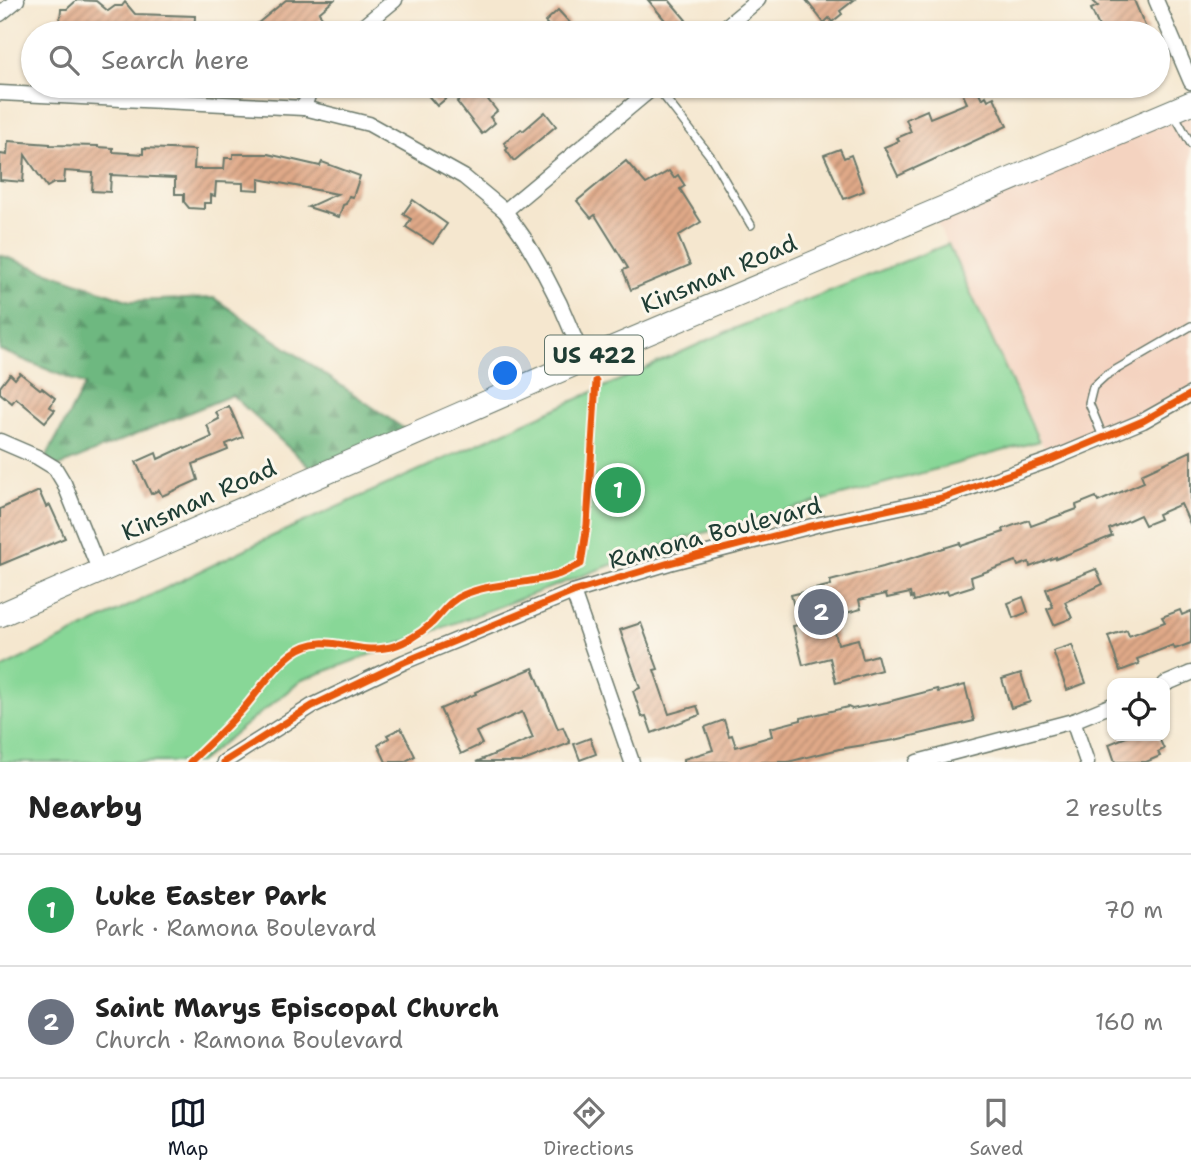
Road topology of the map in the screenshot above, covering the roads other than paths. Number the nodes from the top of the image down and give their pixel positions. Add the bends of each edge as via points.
1 (17, 0) edge
2 (395, 0) edge
3 (758, 0) edge
4 (1156, 0) edge
5 (0, 14) edge
6 (370, 21) edge
7 (733, 21) edge
8 (1165, 21) edge
9 (1170, 33) edge
10 (1191, 82) edge
11 (0, 93) edge
12 (21, 94) edge
13 (109, 98) edge
14 (307, 98) edge
15 (641, 98) edge
16 (664, 98) edge
17 (304, 107) junction
18 (1181, 107) edge
19 (1191, 144) edge
20 (505, 211) junction
21 (751, 225) dead end
22 (1191, 326) edge
23 (584, 360) junction
24 (1191, 394) edge
25 (1103, 438) junction
26 (0, 441) edge
27 (100, 572) junction
28 (573, 592) junction
29 (0, 615) edge
30 (1191, 673) edge
31 (1170, 682) edge
32 (1107, 707) edge
33 (1073, 721) junction
34 (224, 762) edge
35 (632, 762) edge
36 (917, 762) edge
37 (1087, 762) edge

1 - 5 street
2 - 6 street
3 - 7 street
4 - 8 street
9 - 10 street
11 - 12 street
13 - 17 street
14 - 17 street
15 - 20 street
16 - 21 lane via 711,157
17 - 20 street via 369,124 464,177
18 - 19 lane
18 - 23 main road, Kinsman Road / US 422
20 - 23 street via 543,271
22 - 25 lane via 1093,387 1089,403
23 - 27 main road, Kinsman Road / US 422
24 - 25 street, Ramona Boulevard
25 - 28 street, Ramona Boulevard via 942,498 682,559
26 - 27 street via 55,468
27 - 29 main road, Kinsman Road / US 422
28 - 34 street, Ramona Boulevard via 323,701
28 - 35 street
30 - 31 street
32 - 33 street
33 - 36 street
33 - 37 street

